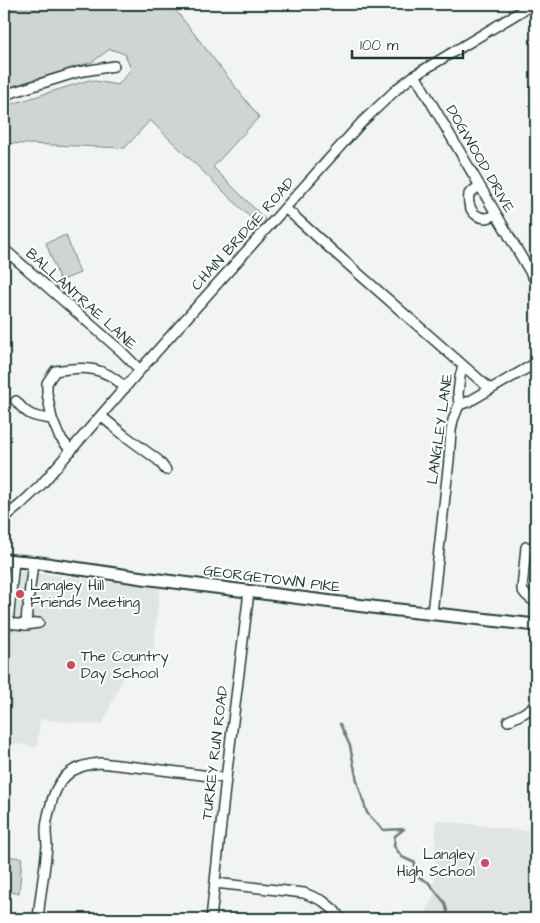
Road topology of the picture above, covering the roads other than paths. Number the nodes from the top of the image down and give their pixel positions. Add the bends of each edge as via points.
1 (533, 4) edge
2 (114, 66) dead end
3 (415, 74) junction
4 (4, 95) edge
5 (479, 186) junction
6 (285, 208) junction
7 (496, 214) junction
8 (4, 249) edge
9 (536, 282) edge
10 (536, 362) edge
11 (463, 366) junction
12 (140, 370) junction
13 (125, 388) junction
14 (490, 389) junction
15 (16, 401) dead end
16 (459, 404) junction
17 (102, 416) junction
18 (52, 419) junction
19 (71, 451) junction
20 (166, 470) dead end
21 (4, 518) edge
22 (536, 549) edge
23 (9, 560) edge
24 (32, 563) junction
25 (248, 591) junction
26 (536, 602) edge
27 (432, 613) junction
28 (39, 623) dead end
29 (26, 624) junction
30 (536, 625) edge
31 (536, 705) edge
32 (508, 721) dead end
33 (226, 778) junction
34 (215, 883) junction
35 (38, 919) edge
36 (211, 919) edge
37 (340, 919) edge

1 - 3 street, CHAIN BRIDGE ROAD
2 - 4 street via 78,72
3 - 5 street, DOGWOOD DRIVE
3 - 6 street, CHAIN BRIDGE ROAD via 362,122
5 - 7 street, DOGWOOD DRIVE
5 - 7 street via 469,194 470,209 483,218
6 - 11 street, LANGLEY LANE
6 - 12 street, CHAIN BRIDGE ROAD
7 - 9 street, DOGWOOD DRIVE
8 - 12 street, BALLANTRAE LANE
10 - 14 street
11 - 14 street
11 - 16 street, LANGLEY LANE
12 - 13 street, CHAIN BRIDGE ROAD
13 - 17 street, CHAIN BRIDGE ROAD
13 - 18 street via 101,370 72,368 55,371 47,382
14 - 16 street
15 - 18 street via 32,415
16 - 27 street, LANGLEY LANE via 451,431
17 - 19 street, CHAIN BRIDGE ROAD
17 - 20 street
18 - 19 street via 59,436
19 - 21 street, CHAIN BRIDGE ROAD via 34,492
22 - 26 street via 526,547 522,590
23 - 24 main road, GEORGETOWN PIKE
23 - 29 street via 8,623
24 - 25 main road, GEORGETOWN PIKE
24 - 29 street
25 - 27 main road, GEORGETOWN PIKE
25 - 33 street, TURKEY RUN ROAD
27 - 30 main road, GEORGETOWN PIKE
28 - 29 street
31 - 32 street
33 - 34 street, TURKEY RUN ROAD
33 - 35 street via 100,763 79,767 67,774 55,791 46,824 47,844
34 - 36 street, TURKEY RUN ROAD
34 - 37 street via 304,893 324,901

